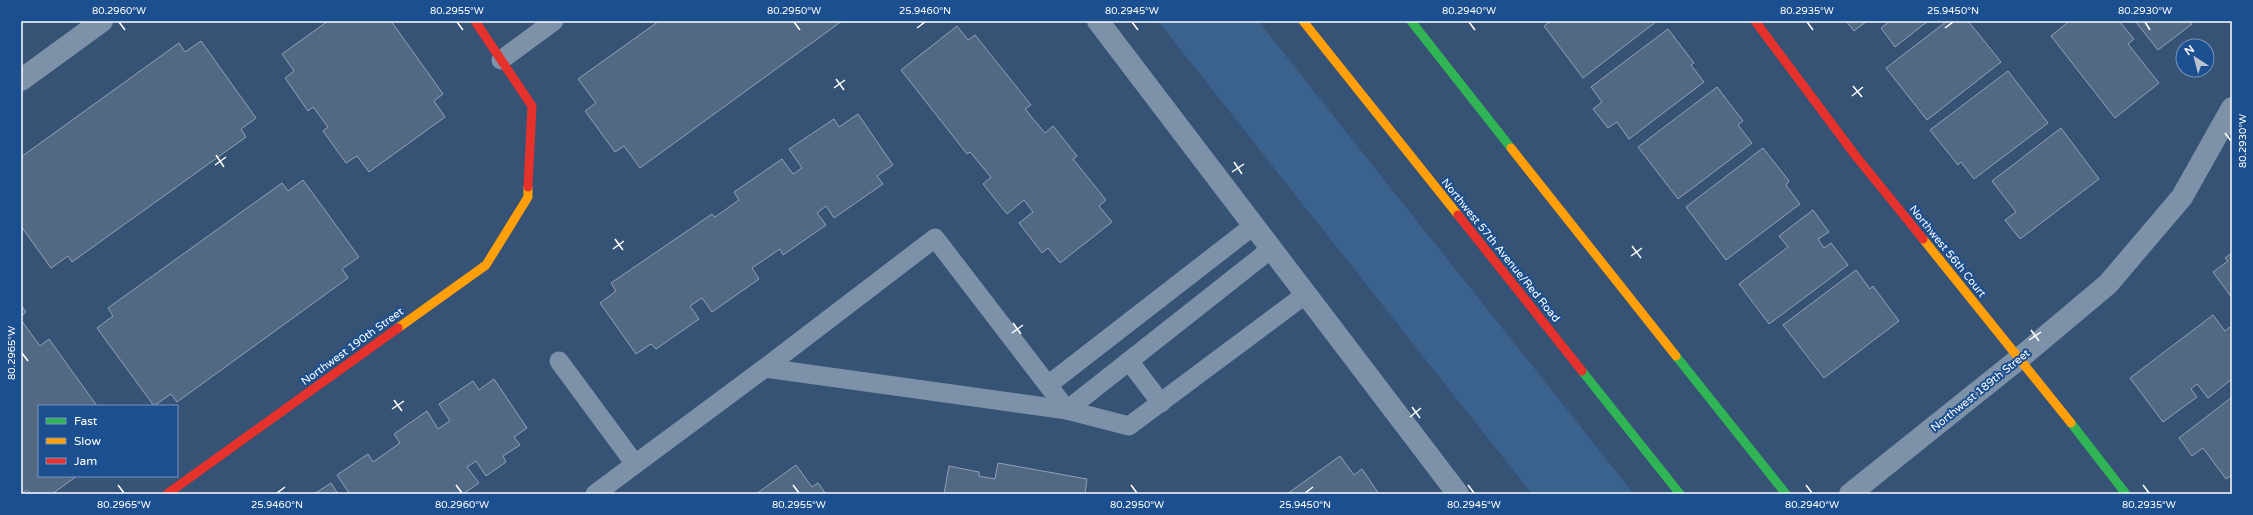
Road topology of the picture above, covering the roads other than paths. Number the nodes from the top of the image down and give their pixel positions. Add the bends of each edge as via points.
1 (102, 21) edge
2 (475, 21) edge
3 (554, 21) edge
4 (1098, 21) edge
5 (1303, 21) edge
6 (1411, 21) edge
7 (1755, 21) edge
8 (501, 60) junction
9 (21, 80) edge
10 (2232, 108) edge
11 (1253, 226) junction
12 (1271, 249) junction
13 (1306, 294) junction
14 (2020, 358) junction
15 (559, 361) dead end
16 (1129, 361) junction
17 (765, 368) junction
18 (1048, 385) junction
19 (1161, 403) junction
20 (1067, 410) junction
21 (635, 464) junction
22 (618, 487) edge
23 (167, 494) edge
24 (595, 494) edge
25 (1458, 494) edge
26 (1680, 494) edge
27 (1786, 494) edge
28 (1850, 494) edge
29 (2126, 494) edge

1 - 9 street
2 - 8 street
3 - 8 lane
4 - 11 street
5 - 26 street, Northwest 57th Avenue/Red Road
6 - 27 street
7 - 14 street, Northwest 56th Court via 1855,155
8 - 23 street, Northwest 190th Street via 532,106 528,197 486,265
10 - 14 street, Northwest 189th Street via 2182,196 2108,284
11 - 12 street
11 - 18 lane
12 - 13 street
12 - 16 lane
13 - 19 lane
13 - 25 street
14 - 28 street, Northwest 189th Street
14 - 29 street, Northwest 56th Court
15 - 21 lane
16 - 19 lane
16 - 20 lane
17 - 18 lane via 935,238
17 - 20 lane
17 - 21 lane
18 - 20 lane
19 - 20 lane via 1129,426
21 - 22 lane
22 - 24 lane

